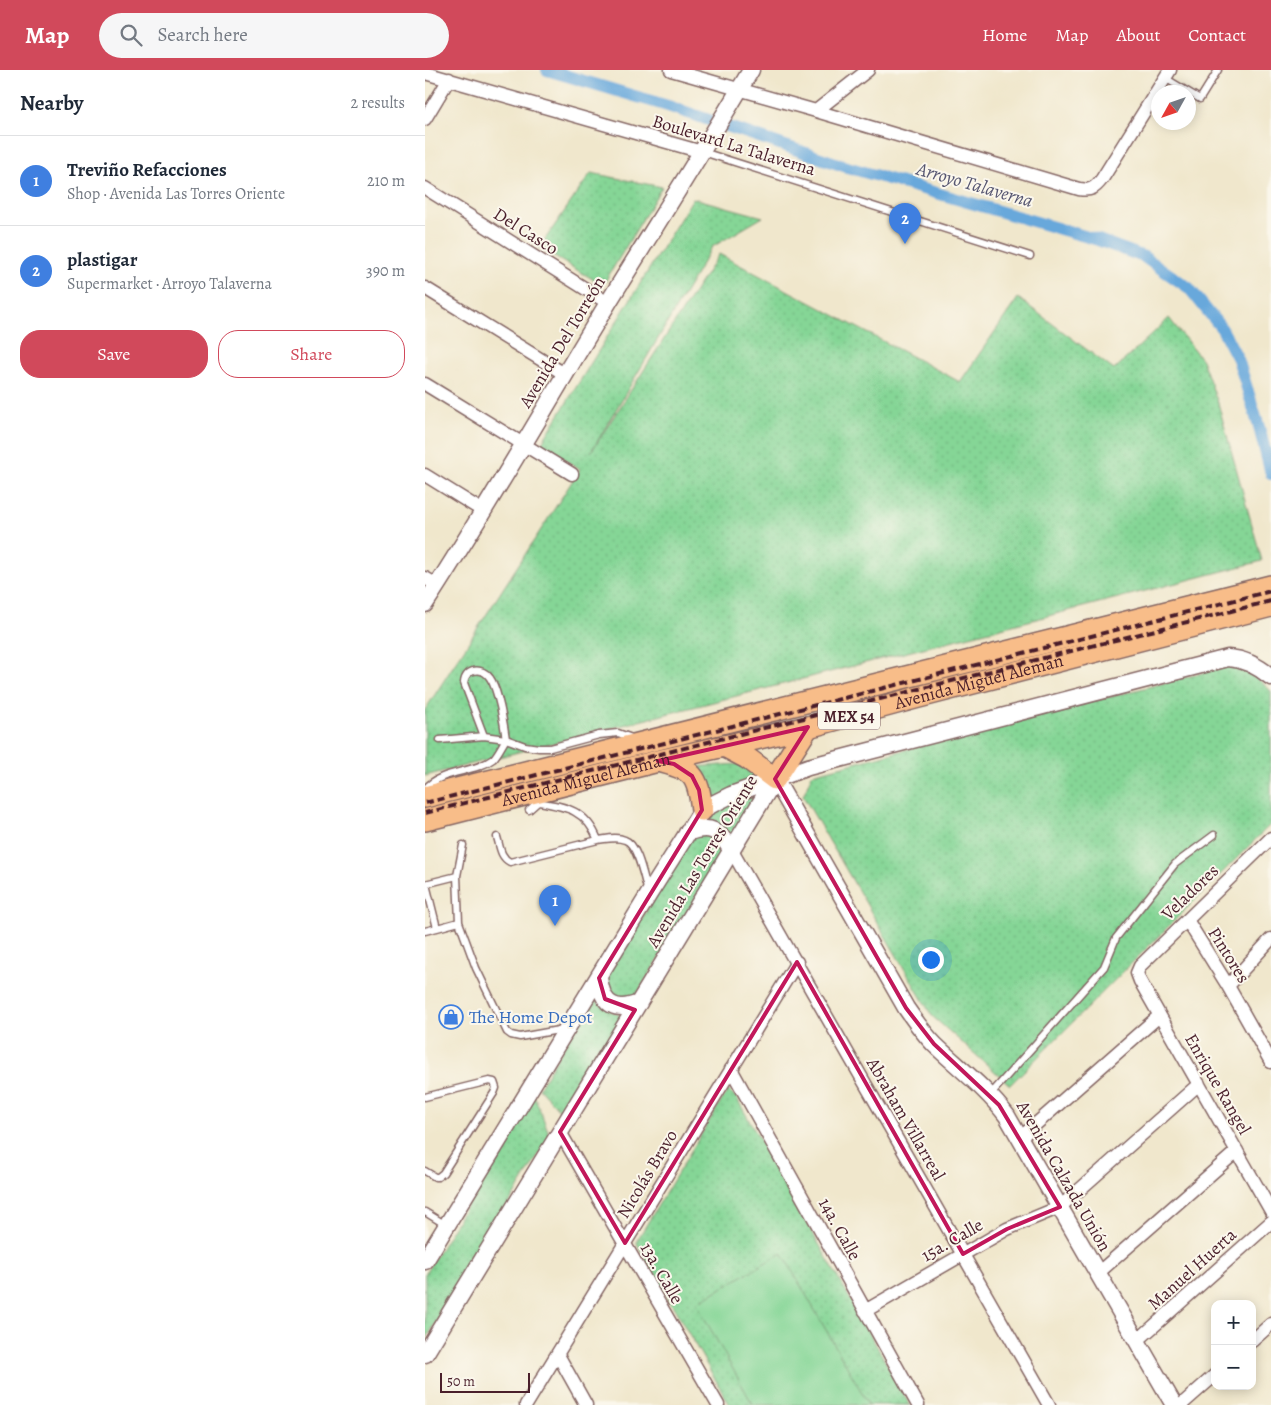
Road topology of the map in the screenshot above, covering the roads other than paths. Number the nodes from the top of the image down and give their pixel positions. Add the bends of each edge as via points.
1 (671, 70) edge
2 (751, 70) edge
3 (868, 70) edge
4 (1218, 70) edge
5 (425, 72) edge
6 (1168, 74) edge
7 (449, 79) junction
8 (737, 95) junction
9 (816, 111) junction
10 (425, 119) edge
11 (707, 145) junction
12 (425, 188) edge
13 (1030, 256) dead end
14 (425, 288) edge
15 (608, 304) junction
16 (566, 375) junction
17 (425, 384) edge
18 (524, 444) junction
19 (571, 474) dead end
20 (425, 475) edge
21 (483, 511) junction
22 (431, 581) edge
23 (1270, 593) edge
24 (425, 604) edge
25 (1271, 677) edge
26 (808, 727) junction
27 (484, 736) junction
28 (506, 739) junction
29 (441, 740) dead end
30 (643, 743) junction
31 (724, 746) junction
32 (657, 761) junction
33 (775, 779) junction
34 (425, 789) edge
35 (425, 797) edge
36 (535, 801) junction
37 (702, 810) junction
38 (425, 820) edge
39 (687, 833) junction
40 (1214, 835) dead end
41 (497, 836) dead end
42 (1271, 838) edge
43 (598, 840) junction
44 (463, 845) dead end
45 (732, 851) junction
46 (457, 876) junction
47 (426, 884) edge
48 (649, 894) junction
49 (1187, 920) junction
50 (459, 922) junction
51 (437, 928) junction
52 (425, 931) edge
53 (1271, 939) edge
54 (797, 962) junction
55 (1137, 973) joint
56 (599, 978) junction
57 (1228, 986) junction
58 (639, 1003) junction
59 (1159, 1016) junction
60 (567, 1029) junction
61 (1271, 1062) edge
62 (731, 1069) junction
63 (1199, 1084) junction
64 (989, 1096) junction
65 (425, 1098) edge
66 (560, 1132) junction
67 (1020, 1138) junction
68 (1237, 1151) junction
69 (425, 1171) edge
70 (1060, 1207) junction
71 (1271, 1211) edge
72 (425, 1212) edge
73 (1271, 1222) edge
74 (447, 1226) junction
75 (625, 1243) junction
76 (963, 1254) junction
77 (425, 1261) edge
78 (1097, 1273) junction
79 (865, 1311) junction
80 (1271, 1324) edge
81 (1256, 1337) edge
82 (1137, 1341) junction
83 (425, 1354) edge
84 (558, 1355) junction
85 (1211, 1378) edge
86 (526, 1405) edge
87 (586, 1405) edge
88 (718, 1405) edge
89 (918, 1405) edge
90 (1049, 1405) edge
91 (1174, 1405) edge
92 (1181, 1405) edge

1 - 8 street
2 - 8 street
3 - 9 street
4 - 6 lane via 1199,99
5 - 7 street, Boulevard La Talaverna
6 - 9 street via 1102,179 1087,190
7 - 10 street
7 - 11 street, Boulevard La Talaverna
8 - 9 street
8 - 11 street, Avenida Del Torreón
11 - 13 lane, Boulevard La Talaverna
11 - 15 street, Avenida Del Torreón
12 - 15 street, Del Casco
14 - 16 street
15 - 16 street, Avenida Del Torreón
16 - 18 street, Avenida Del Torreón
17 - 18 street
18 - 19 street
18 - 21 street, Avenida Del Torreón
20 - 21 street
21 - 22 street, Avenida Del Torreón
22 - 24 street, Avenida Del Torreón
23 - 26 highway, Avenida Miguel Alemán / MEX 54
23 - 30 highway, Avenida Miguel Alemán / MEX 54
25 - 33 street via 1255,665 1228,658 808,767
26 - 31 highway, Avenida Miguel Alemán / MEX 54
26 - 33 highway
27 - 28 lane
27 - 28 lane via 464,683 467,675 476,670 492,680
27 - 29 lane
28 - 30 lane via 525,746 550,748 618,733
28 - 34 lane via 493,758 480,766 443,777
30 - 35 highway, Avenida Miguel Alemán / MEX 54
31 - 32 highway, Avenida Miguel Alemán / MEX 54
31 - 33 highway
32 - 36 highway, Avenida Miguel Alemán / MEX 54
32 - 37 highway via 674,764 692,776 699,790
33 - 37 street, Avenida Las Torres Oriente
33 - 45 street, Avenida Las Torres Oriente
33 - 64 street, Avenida Calzada Unión via 905,1008 934,1044
36 - 38 highway, Avenida Miguel Alemán / MEX 54
36 - 43 lane via 561,806 583,817
37 - 39 street, Avenida Las Torres Oriente
39 - 45 street via 708,828 717,832
39 - 48 street, Avenida Las Torres Oriente
40 - 64 lane via 1175,864 1116,938 1104,967
41 - 43 lane via 502,855 510,862
42 - 49 street, Veladores
43 - 48 lane via 619,838 632,845
44 - 46 lane
45 - 54 street, Abraham Villarreal
45 - 58 street, Avenida Las Torres Oriente
46 - 47 lane
46 - 50 lane
47 - 51 lane
48 - 56 street, Avenida Las Torres Oriente
49 - 55 street, Veladores via 1140,966
49 - 57 street, Pintores
50 - 51 lane
50 - 60 lane via 476,968 511,1036
51 - 52 lane
53 - 57 street
54 - 62 street, Nicolás Bravo
54 - 76 street, Abraham Villarreal
55 - 59 street, Enrique Rangel
56 - 58 street via 601,992 614,1006
56 - 60 street, Avenida Las Torres Oriente
57 - 61 street, Pintores
58 - 66 street, Avenida Las Torres Oriente
59 - 63 street, Enrique Rangel
59 - 67 street
60 - 74 street, Avenida Las Torres Oriente
62 - 75 street, Nicolás Bravo
62 - 79 street, 14a. Calle
63 - 68 street, Enrique Rangel
63 - 70 street, 15a. Calle
64 - 67 street, Avenida Calzada Unión via 999,1105
65 - 69 lane via 489,1081 494,1082 496,1088 443,1173 435,1177
66 - 75 street, 13a. Calle
66 - 83 street, Avenida Las Torres Oriente
67 - 70 street, Avenida Calzada Unión
68 - 71 street, Enrique Rangel
68 - 78 street
70 - 76 street, 15a. Calle via 1007,1229
70 - 78 street, Avenida Calzada Unión
72 - 74 lane
73 - 82 street, Manuel Huerta
74 - 77 street, Avenida Las Torres Oriente
75 - 84 street, Nicolás Bravo
75 - 88 street, 13a. Calle
76 - 79 street, 15a. Calle
76 - 90 street, Abraham Villarreal
78 - 82 street, Avenida Calzada Unión
79 - 89 street, 14a. Calle
80 - 81 street
82 - 91 street, Avenida Calzada Unión
84 - 86 street, Nicolás Bravo
84 - 87 street
85 - 92 street

